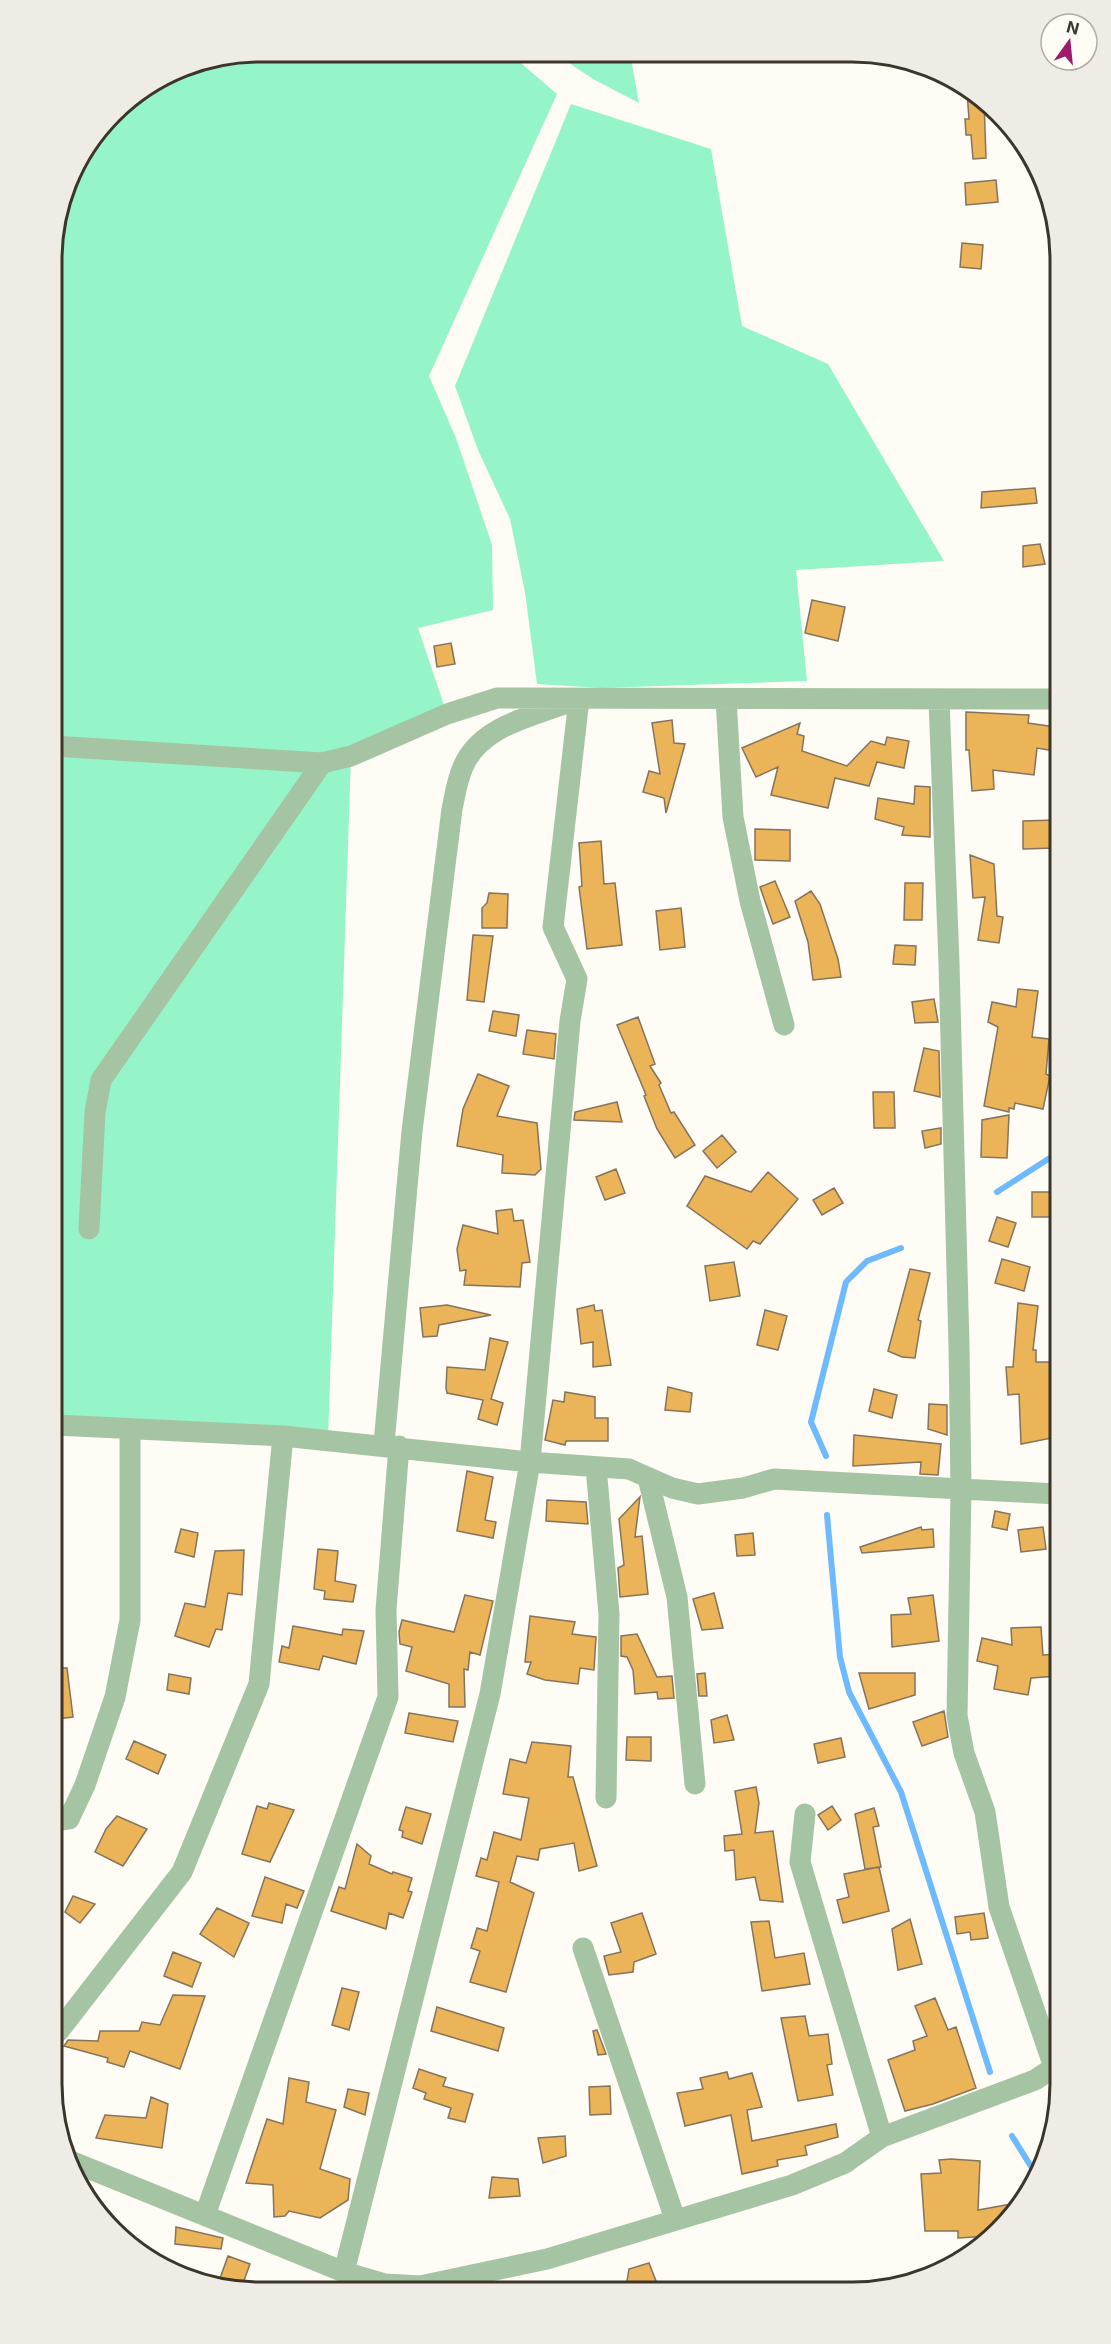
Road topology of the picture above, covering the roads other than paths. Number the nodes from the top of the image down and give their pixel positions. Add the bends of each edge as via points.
1 (579, 699) junction
2 (726, 699) junction
3 (1050, 699) edge
4 (939, 700) junction
5 (62, 747) edge
6 (322, 762) junction
7 (784, 1024) dead end
8 (89, 1229) dead end
9 (62, 1425) edge
10 (130, 1430) junction
11 (283, 1436) junction
12 (392, 1445) junction
13 (530, 1462) junction
14 (596, 1467) junction
15 (648, 1478) junction
16 (961, 1490) junction
17 (1049, 1494) edge
18 (695, 1784) dead end
19 (606, 1798) dead end
20 (805, 1814) dead end
21 (62, 1820) edge
22 (583, 1947) dead end
23 (62, 2027) edge
24 (1049, 2043) edge
25 (1049, 2070) edge
26 (882, 2138) junction
27 (79, 2164) edge
28 (206, 2215) junction
29 (675, 2219) junction
30 (344, 2272) junction
31 (378, 2282) edge
32 (439, 2282) edge

1 - 2 street
1 - 6 street via 498,698 447,714 351,756
1 - 12 street via 508,724 483,739 463,766 452,809 412,1131
1 - 13 street via 553,927 577,979
2 - 4 street
2 - 7 street via 733,817 750,902
3 - 4 street
4 - 16 street via 950,963
5 - 6 street
6 - 8 street via 101,1080 95,1112
9 - 10 street
10 - 11 street
10 - 21 street via 130,1620 115,1697 85,1785 69,1818
11 - 12 street
11 - 23 street via 258,1684 182,1872
12 - 13 street
12 - 28 street via 386,1610 388,1697
13 - 14 street
13 - 30 street via 490,1694
14 - 15 street via 629,1469
14 - 19 street via 609,1614
15 - 16 street via 698,1494 744,1488 774,1479
15 - 18 street via 677,1597
16 - 17 street
16 - 24 street via 957,1716 964,1753 985,1812 999,1907
20 - 26 street via 800,1862
22 - 29 street
25 - 26 street via 1035,2080
26 - 29 street via 845,2163 792,2185
27 - 28 street
28 - 30 street
29 - 32 street via 547,2259
30 - 31 street

